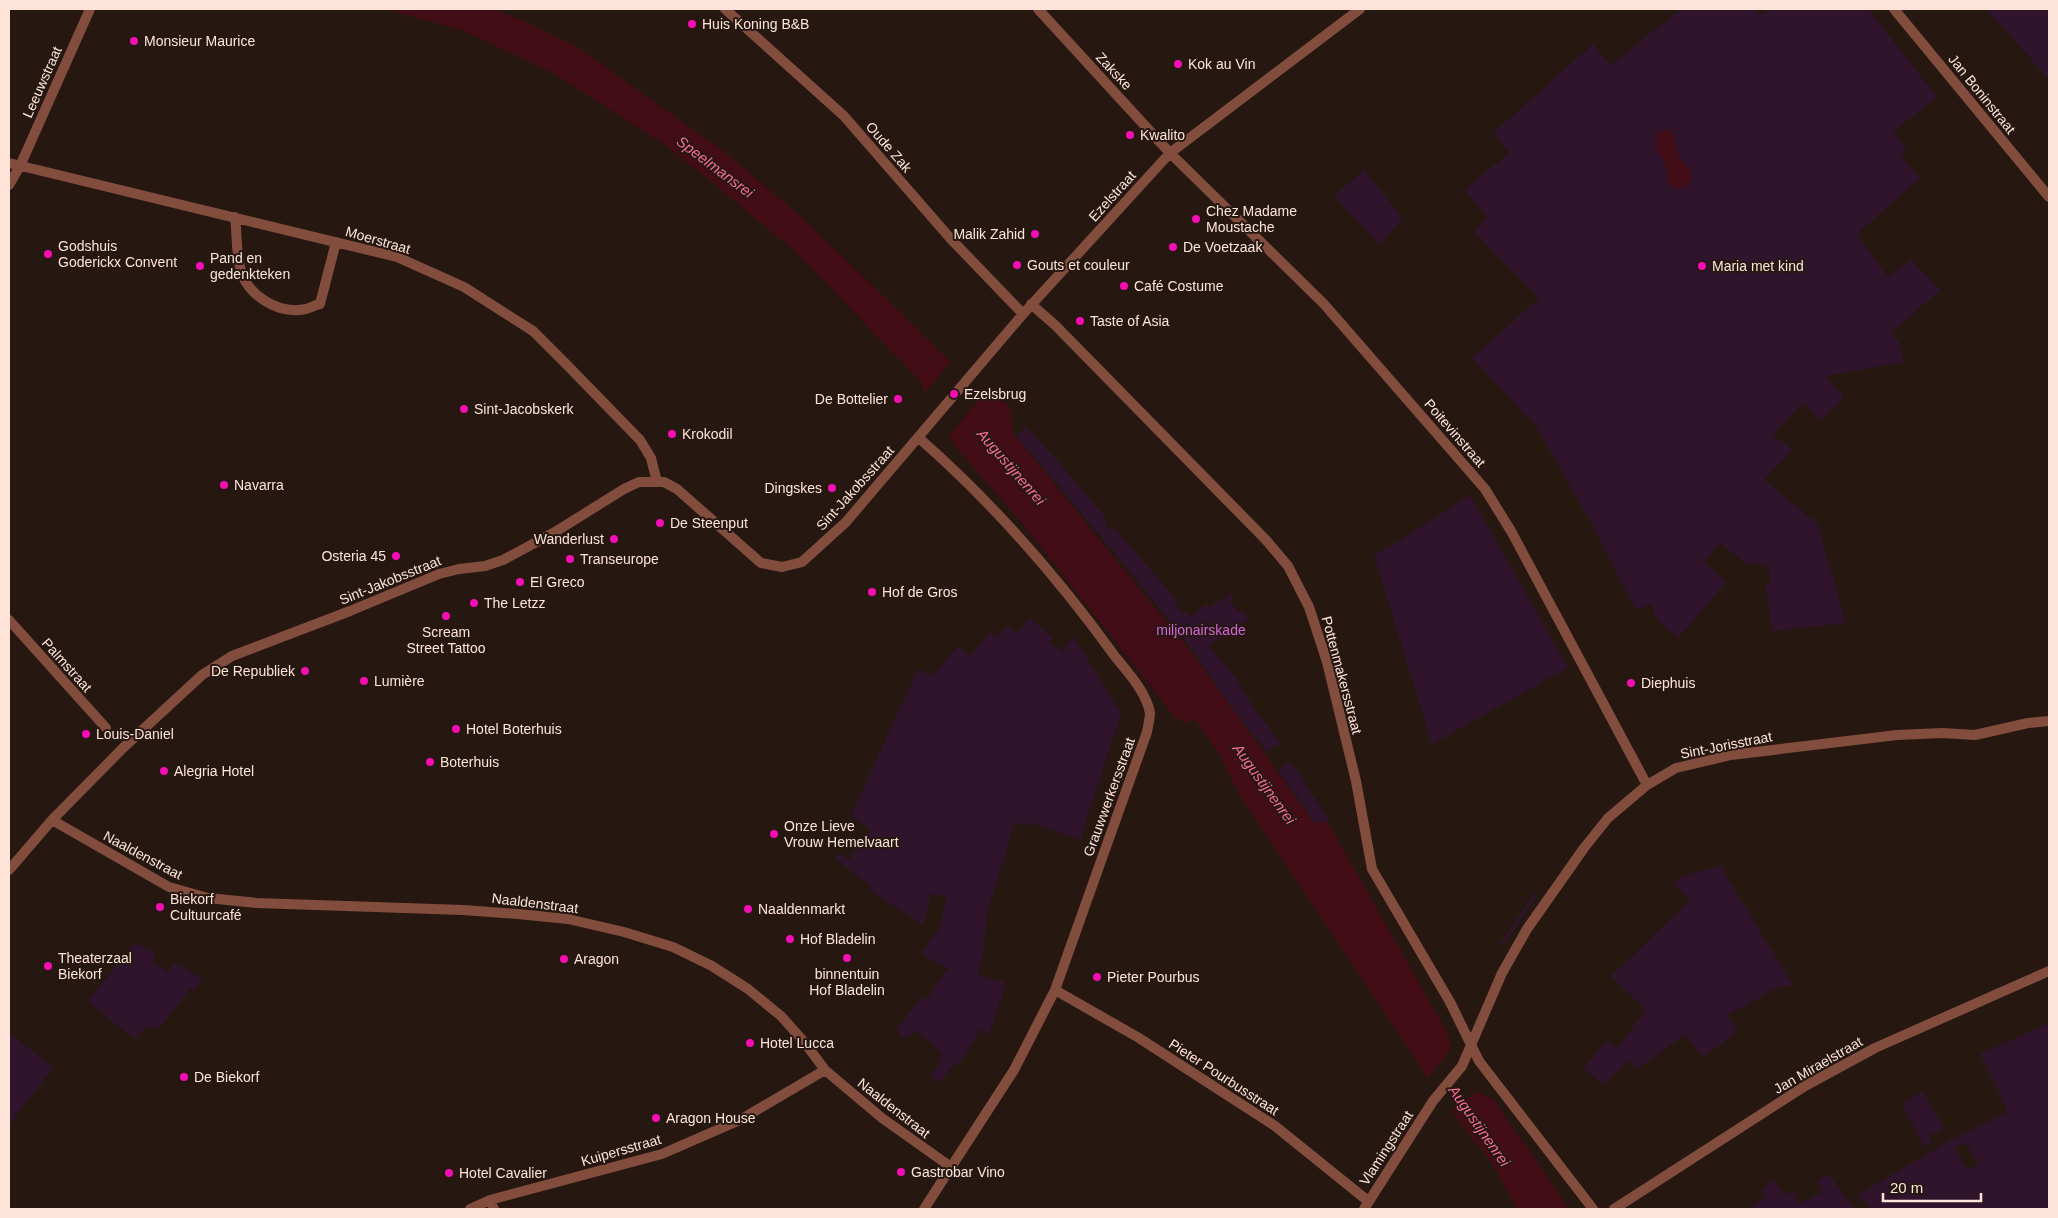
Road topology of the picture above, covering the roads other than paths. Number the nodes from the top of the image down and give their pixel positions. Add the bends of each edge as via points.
1 (90, 9) edge
2 (724, 9) edge
3 (1038, 9) edge
4 (1360, 9) edge
5 (1894, 9) edge
6 (1170, 153) junction
7 (9, 163) edge
8 (20, 166) junction
9 (9, 185) edge
10 (2049, 197) edge
11 (235, 217) junction
12 (336, 242) junction
13 (1032, 304) junction
14 (1023, 314) junction
15 (919, 438) junction
16 (657, 482) junction
17 (9, 620) edge
18 (2049, 720) edge
19 (106, 728) dead end
20 (1647, 785) junction
21 (52, 820) junction
22 (9, 870) edge
23 (2049, 971) edge
24 (1055, 990) junction
25 (1471, 1045) junction
26 (825, 1070) junction
27 (1433, 1101) joint
28 (951, 1167) junction
29 (492, 1205) edge
30 (1366, 1205) edge
31 (470, 1209) edge
32 (924, 1209) edge
33 (1593, 1209) edge
34 (1614, 1209) edge

1 - 8 street, Leeuwstraat
2 - 14 street, Oude Zak via 844,116 950,238
3 - 6 street, Zakske
4 - 6 street, Ezelstraat
5 - 10 street, Jan Boninstraat
6 - 13 street, Ezelstraat
6 - 20 street, Poitevinstraat via 1324,304 1485,489 1511,531
7 - 8 street, Moerstraat
8 - 9 street, Leeuwstraat
8 - 11 street, Moerstraat
11 - 12 street, Moerstraat
11 - 12 street via 240,269 251,290 270,305 287,310 320,304
12 - 16 street, Moerstraat via 397,257 464,287 533,331 640,440 651,458
13 - 14 street, Ezelstraat
13 - 25 street, Pottenmakersstraat via 1288,566 1309,607 1327,662 1356,781 1372,868 1450,1002
14 - 15 street, Ezelstraat
15 - 16 street, Sint-Jakobsstraat via 846,522 802,562 782,568 761,563 677,489
15 - 24 street, Grauwwerkersstraat via 969,482 1020,535 1089,619 1143,694 1150,714 1147,732
16 - 21 street, Sint-Jakobsstraat via 639,482 624,489 503,560 439,574 232,656 202,675
17 - 19 street, Palmstraat
18 - 20 street, Sint-Jorisstraat via 1975,735 1897,735 1731,755 1676,768
20 - 25 street, Sint-Jorisstraat via 1608,818 1532,922 1502,973
21 - 22 street, Sint-Jakobsstraat
21 - 26 street, Naaldenstraat via 169,887 208,898 267,904 463,910 568,919 673,947 712,966 768,1005 805,1042
23 - 34 street, Jan Miraelstraat via 1875,1048 1805,1086
24 - 28 street, Grauwwerkersstraat via 1014,1070
24 - 30 street, Pieter Pourbusstraat via 1139,1038 1267,1121
25 - 27 street, Sint-Jorisstraat via 1462,1066
25 - 33 street via 1479,1061
26 - 28 street, Naaldenstraat via 882,1118
26 - 29 street, Kuipersstraat via 740,1120 662,1154
27 - 30 street, Vlamingstraat
28 - 32 street, Grauwwerkersstraat
29 - 31 street, Kuipersstraat

